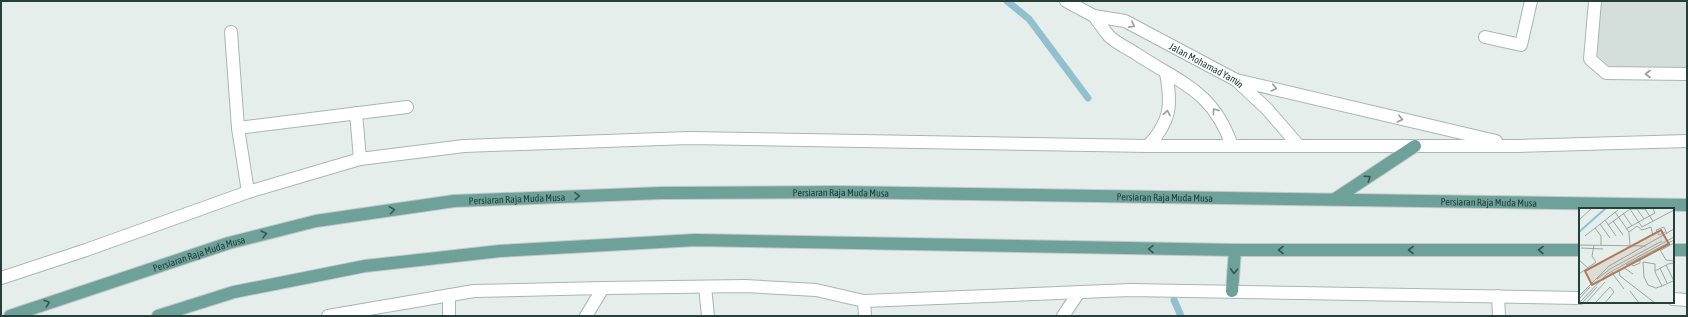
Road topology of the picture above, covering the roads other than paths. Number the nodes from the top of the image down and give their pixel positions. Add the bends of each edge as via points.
1 (1066, 1) edge
2 (1531, 1) edge
3 (1595, 1) edge
4 (1094, 16) junction
5 (231, 32) dead end
6 (1485, 37) dead end
7 (1166, 73) junction
8 (1687, 74) edge
9 (1236, 80) junction
10 (407, 107) dead end
11 (356, 113) junction
12 (238, 128) junction
13 (1687, 141) edge
14 (1148, 146) junction
15 (1232, 146) junction
16 (1299, 146) junction
17 (1415, 146) junction
18 (1517, 146) junction
19 (360, 159) junction
20 (248, 192) junction
21 (1335, 199) junction
22 (1687, 205) edge
23 (1235, 250) junction
24 (1579, 250) edge
25 (1674, 250) edge
26 (1687, 250) edge
27 (1, 278) edge
28 (705, 287) junction
29 (603, 288) junction
30 (1232, 291) junction
31 (1079, 292) junction
32 (449, 295) junction
33 (1498, 296) junction
34 (1579, 298) edge
35 (1674, 299) edge
36 (1687, 300) edge
37 (864, 301) junction
38 (10, 316) edge
39 (158, 316) edge
40 (328, 316) edge
41 (448, 316) edge
42 (586, 316) edge
43 (708, 316) edge
44 (865, 316) edge
45 (1063, 316) edge
46 (1498, 316) edge

1 - 4 street, Jalan Mohamad Yamin
2 - 6 street via 1521,44
8 -> 3 street via 1606,73 1590,58
4 - 7 street, Jalan Mohamad Yamin via 1110,37
4 -> 9 street, Jalan Mohamad Yamin via 1125,21
5 - 12 street
14 -> 7 street via 1159,134 1167,119 1170,96
15 -> 7 street, Jalan Mohamad Yamin via 1227,130 1205,99
9 - 16 street, Jalan Mohamad Yamin via 1267,109
9 -> 18 street
10 - 11 street
11 - 12 street
11 - 19 street
12 - 20 street
13 - 18 street
14 - 15 street
14 - 19 street via 689,138 464,146
15 - 16 street
16 - 17 street
17 - 18 street
21 -> 17 main road
19 - 20 street
20 - 27 street
21 - 22 main road, Persiaran Raja Muda Musa
38 -> 21 main road, Persiaran Raja Muda Musa via 243,240 316,221 454,201 661,193 828,192
24 -> 23 main road
23 -> 30 main road
23 -> 39 main road via 694,240 508,250 365,266 234,292
25 - 26 main road
28 - 29 street
28 - 37 street via 745,286 816,290
28 - 43 street
29 - 32 street via 474,291
29 - 42 street
30 - 31 street
30 - 33 street
31 - 37 street
31 - 45 street
32 - 40 street
32 - 41 street
33 - 34 street
33 - 46 street
35 - 36 street
37 - 44 street

